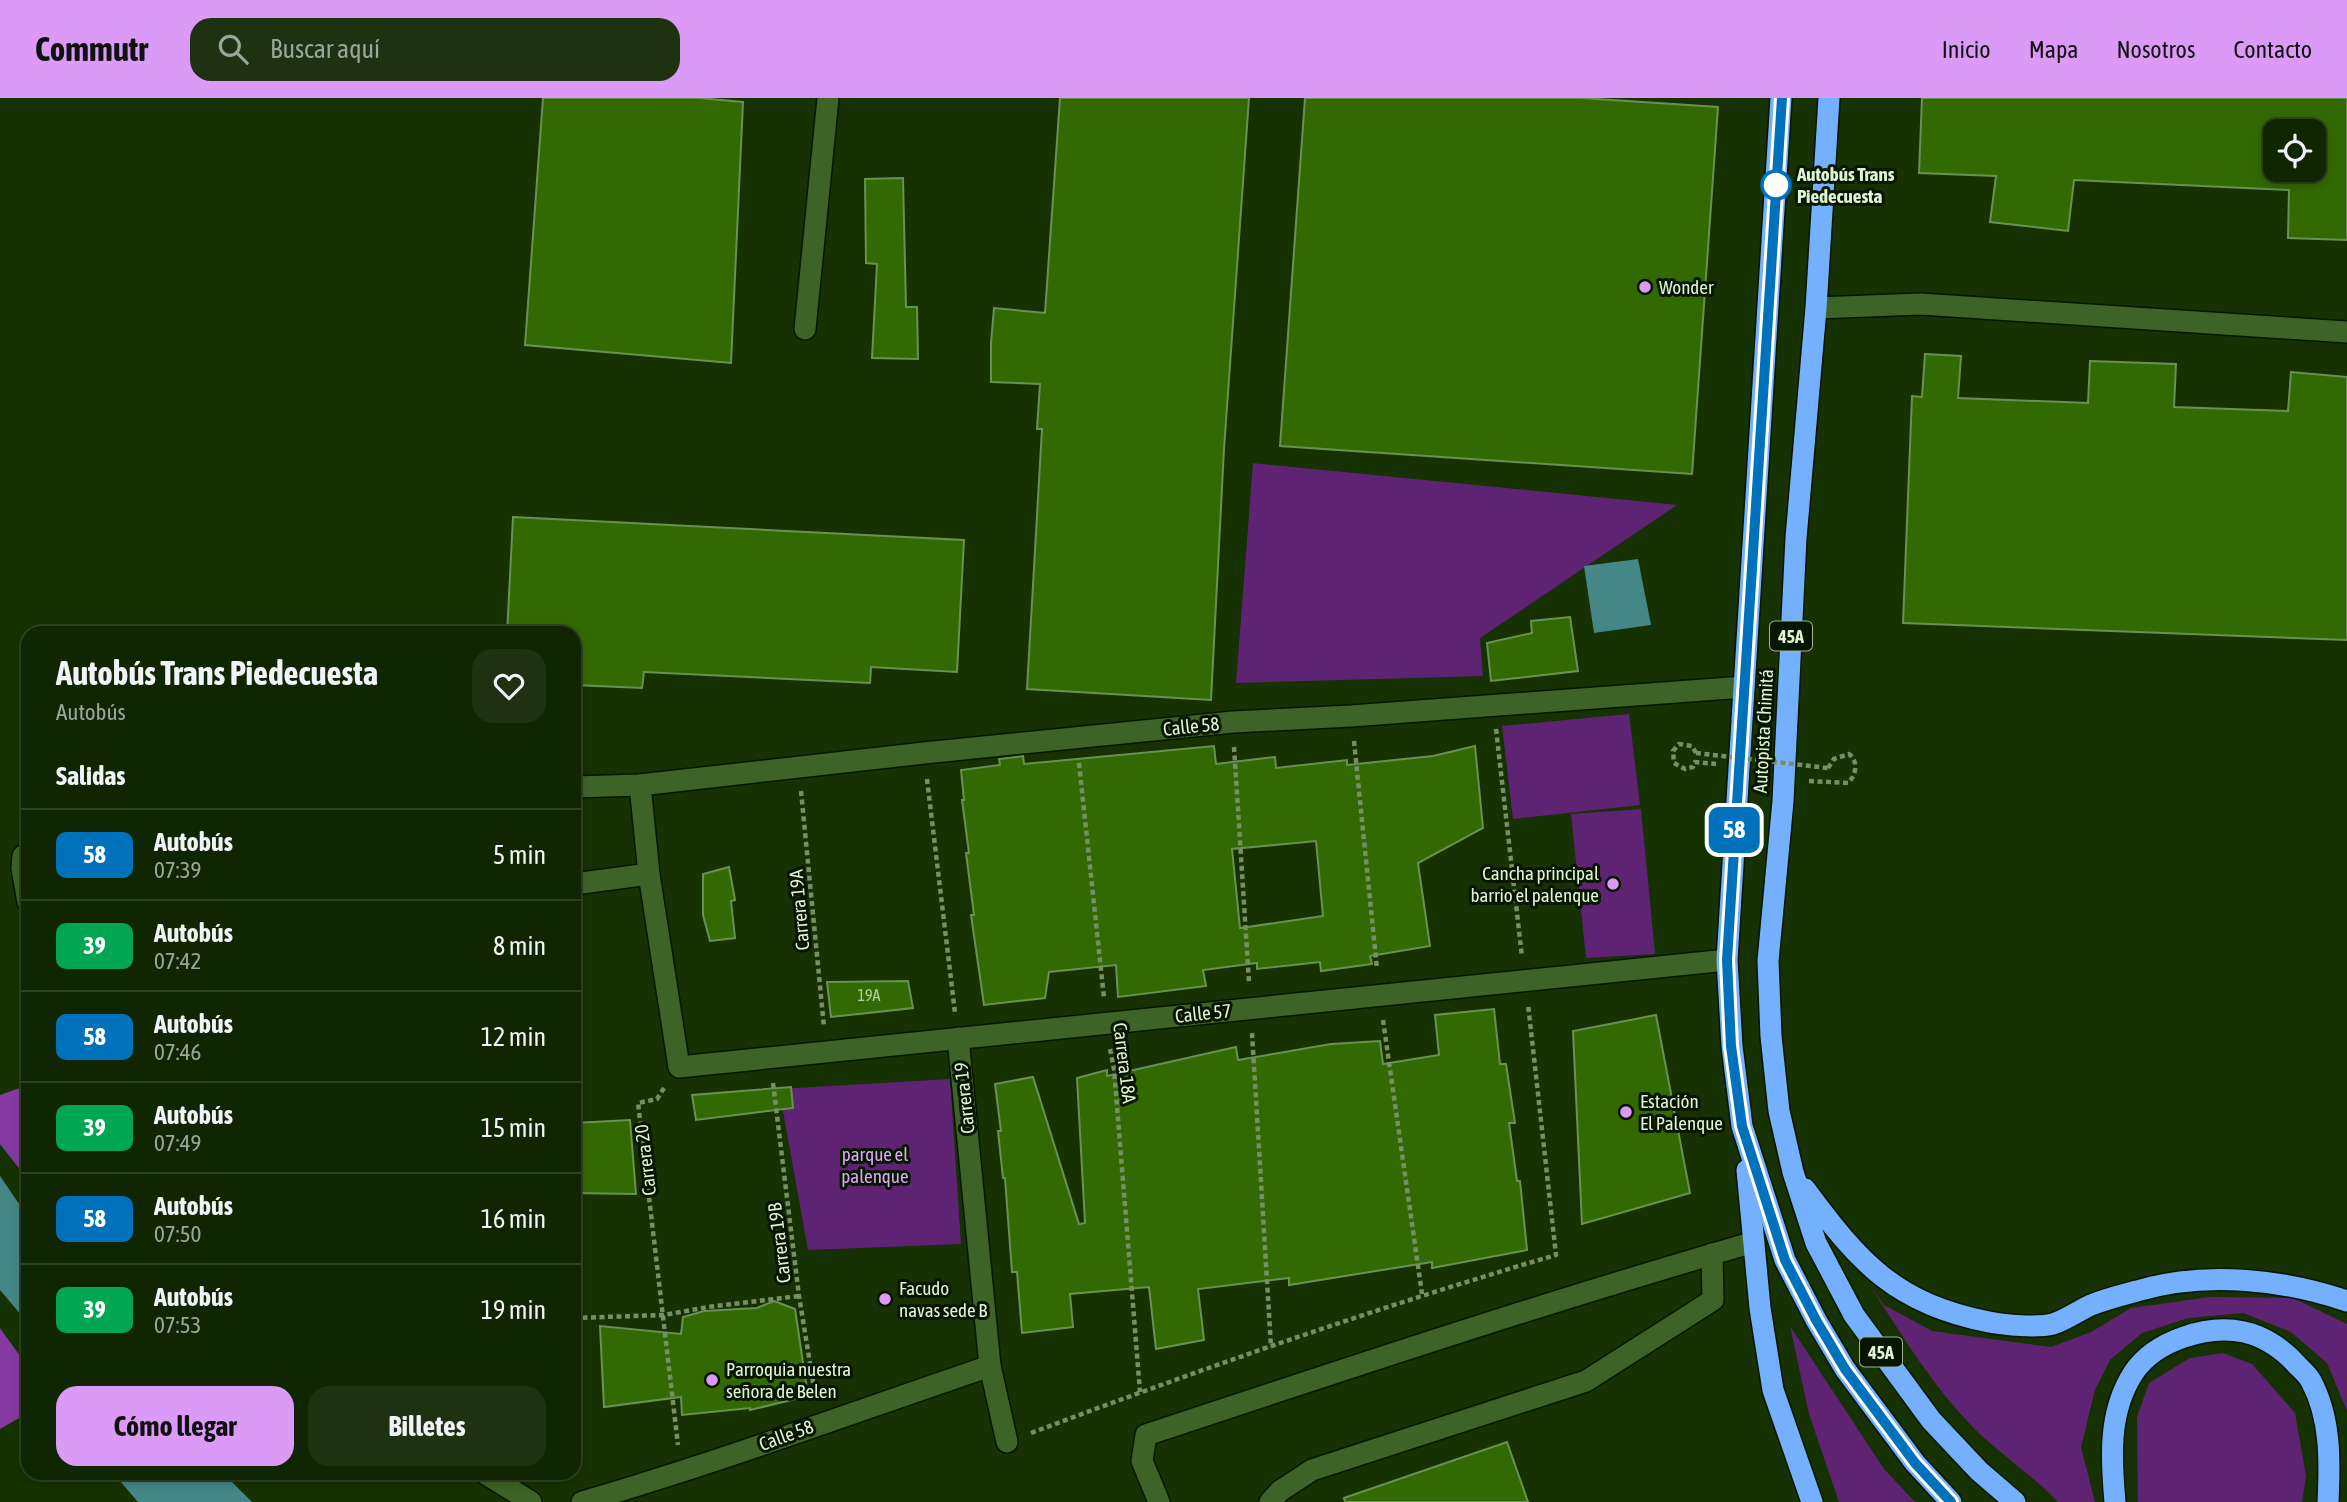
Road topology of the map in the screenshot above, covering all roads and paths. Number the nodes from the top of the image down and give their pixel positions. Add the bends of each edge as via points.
1 (828, 98) edge
2 (1782, 98) edge
3 (1829, 98) edge
4 (1816, 308) junction
5 (805, 330) dead end
6 (2347, 332) edge
7 (1744, 687) junction
8 (1493, 705) junction
9 (1077, 738) junction
10 (924, 753) junction
11 (799, 766) junction
12 (1738, 766) junction
13 (1784, 778) junction
14 (640, 785) junction
15 (581, 788) edge
16 (649, 874) junction
17 (581, 883) edge
18 (1727, 960) junction
19 (1525, 981) junction
20 (1105, 1023) junction
21 (958, 1038) junction
22 (826, 1052) junction
23 (770, 1058) junction
24 (678, 1067) junction
25 (1742, 1126) junction
26 (1793, 1172) junction
27 (1754, 1242) junction
28 (1713, 1254) junction
29 (799, 1296) junction
30 (2347, 1301) edge
31 (664, 1315) junction
32 (581, 1318) edge
33 (990, 1366) junction
34 (1140, 1392) junction
35 (819, 1423) junction
36 (1007, 1442) joint
37 (681, 1474) junction
38 (496, 1480) edge
39 (531, 1502) edge
40 (582, 1502) edge
41 (1159, 1502) edge
42 (1270, 1502) edge
43 (1812, 1502) edge
44 (1951, 1502) edge
45 (2015, 1502) edge
46 (2115, 1502) edge
47 (2328, 1502) edge

1 - 5 street
2 - 7 highway, Autopista Chimitá / 45A
3 - 4 highway, Autopista Chimitá / 45A
4 - 6 street via 1920,304
4 - 13 highway, Autopista Chimitá / 45A via 1796,538
7 - 8 street, Calle 58
7 - 12 highway, Autopista Chimitá / 45A
8 - 9 street, Calle 58 via 1233,722
8 - 19 path
9 - 10 street, Calle 58
9 - 20 path, Carrera 18A
10 - 11 street, Calle 58
10 - 21 path, Carrera 19
11 - 14 street, Calle 58
11 - 22 path, Carrera 19A
12 - 13 path, bridge via 1695,762 1685,769 1674,763 1673,751 1679,744 1687,744 1696,753 1828,768 1834,759 1849,754 1856,765 1848,783
12 - 18 highway, Autopista Chimitá / 45A
13 - 26 highway, Autopista Chimitá / 45A via 1768,961 1779,1111
14 - 15 street, Calle 58
14 - 16 street
16 - 17 street
16 - 24 street
18 - 19 street, Calle 57
18 - 25 highway, Autopista Chimitá / 45A via 1731,1046
19 - 20 street, Calle 57
19 - 34 path via 1556,1255 1422,1294
20 - 21 street, Calle 57
20 - 34 path, Carrera 18A via 1114,1069
21 - 22 street, Calle 57
21 - 33 street, Carrera 19
22 - 23 street, Calle 57
23 - 24 street, Calle 57
23 - 29 path, Carrera 19B
24 - 31 path, Carrera 20 via 657,1099 638,1103
25 - 27 highway
25 - 44 highway, Autopista Chimitá / 45A via 1785,1260 1816,1320 1881,1419
26 - 30 highway via 1840,1236 1875,1272 1916,1300 1956,1315 2002,1324 2052,1324 2139,1290 2227,1280 2271,1282
26 - 45 highway, Autopista Chimitá / 45A via 1816,1243 1854,1315 1931,1420
27 - 28 street
27 - 43 highway via 1773,1390
28 - 41 street via 1485,1323 1146,1435 1142,1461
28 - 42 street via 1713,1300 1586,1381 1312,1470
29 - 31 path
29 - 35 path, Carrera 19B
31 - 32 path
31 - 37 path, Carrera 20
33 - 35 street, Calle 58
33 - 36 street, Carrera 19
34 - 36 path
35 - 37 street, Calle 58
37 - 40 street, Calle 58
38 - 39 street
46 - 47 highway via 2111,1453 2117,1406 2134,1371 2163,1345 2204,1330 2255,1336 2285,1351 2311,1380 2330,1456

